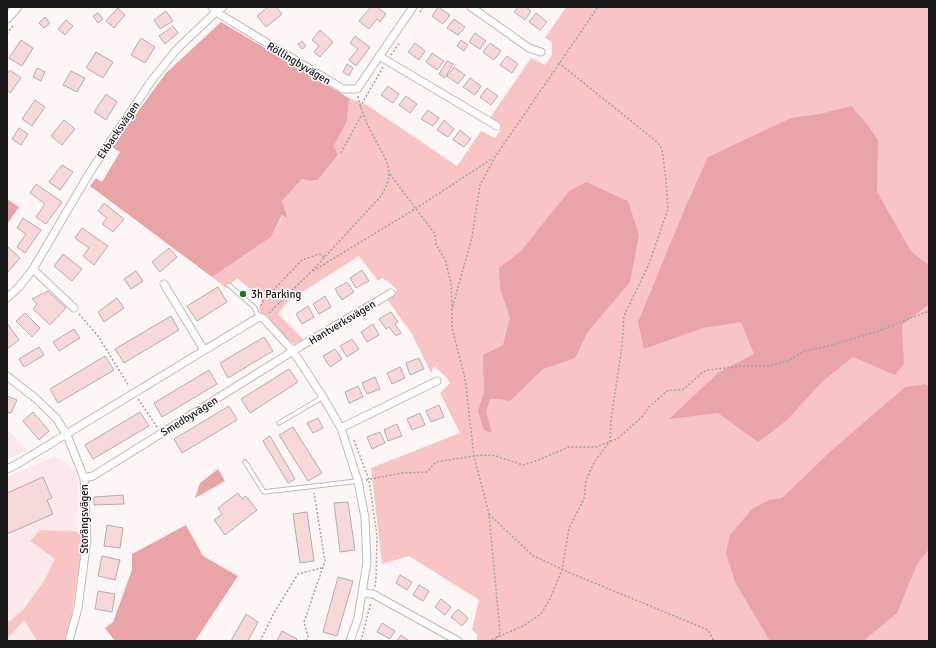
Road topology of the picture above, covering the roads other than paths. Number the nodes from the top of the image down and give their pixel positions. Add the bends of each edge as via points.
1 (17, 7) edge
2 (223, 7) edge
3 (413, 7) edge
4 (471, 7) edge
5 (214, 9) edge
6 (7, 18) edge
7 (541, 52) dead end
8 (379, 56) junction
9 (496, 126) dead end
10 (33, 269) junction
11 (164, 284) dead end
12 (229, 285) dead end
13 (391, 293) dead end
14 (7, 298) edge
15 (74, 308) road end
16 (258, 317) junction
17 (204, 350) junction
18 (293, 351) junction
19 (7, 376) edge
20 (437, 381) dead end
21 (323, 397) junction
22 (279, 423) dead end
23 (341, 428) junction
24 (67, 435) junction
25 (245, 462) dead end
26 (7, 469) edge
27 (84, 478) junction
28 (358, 481) junction
29 (363, 593) junction
30 (69, 641) edge
31 (350, 641) edge
32 (458, 641) edge

1 - 6 street
2 - 5 street, Ekbacksvägen
3 - 8 street
4 - 7 street via 529,48
5 - 8 street, Röllingbyvägen via 343,89 357,89
5 - 10 street, Ekbacksvägen via 152,80 90,172
8 - 9 street
10 - 14 street, Ekbacksvägen
10 - 15 street
11 - 17 street
12 - 16 lane via 254,307
13 - 18 street, Hantverksvägen
16 - 17 street
16 - 18 street via 263,318
17 - 24 street
18 - 21 street
18 - 27 street, Smedbyvägen via 92,476
19 - 24 street, Storängsvägen via 56,418
20 - 23 street
21 - 22 lane
21 - 23 street
23 - 28 street
24 - 26 street via 20,464
24 - 27 street, Storängsvägen
25 - 28 lane via 264,492
27 - 30 street, Storängsvägen via 87,539 78,608
28 - 29 street via 365,518 367,562
29 - 31 street
29 - 32 street via 373,594

